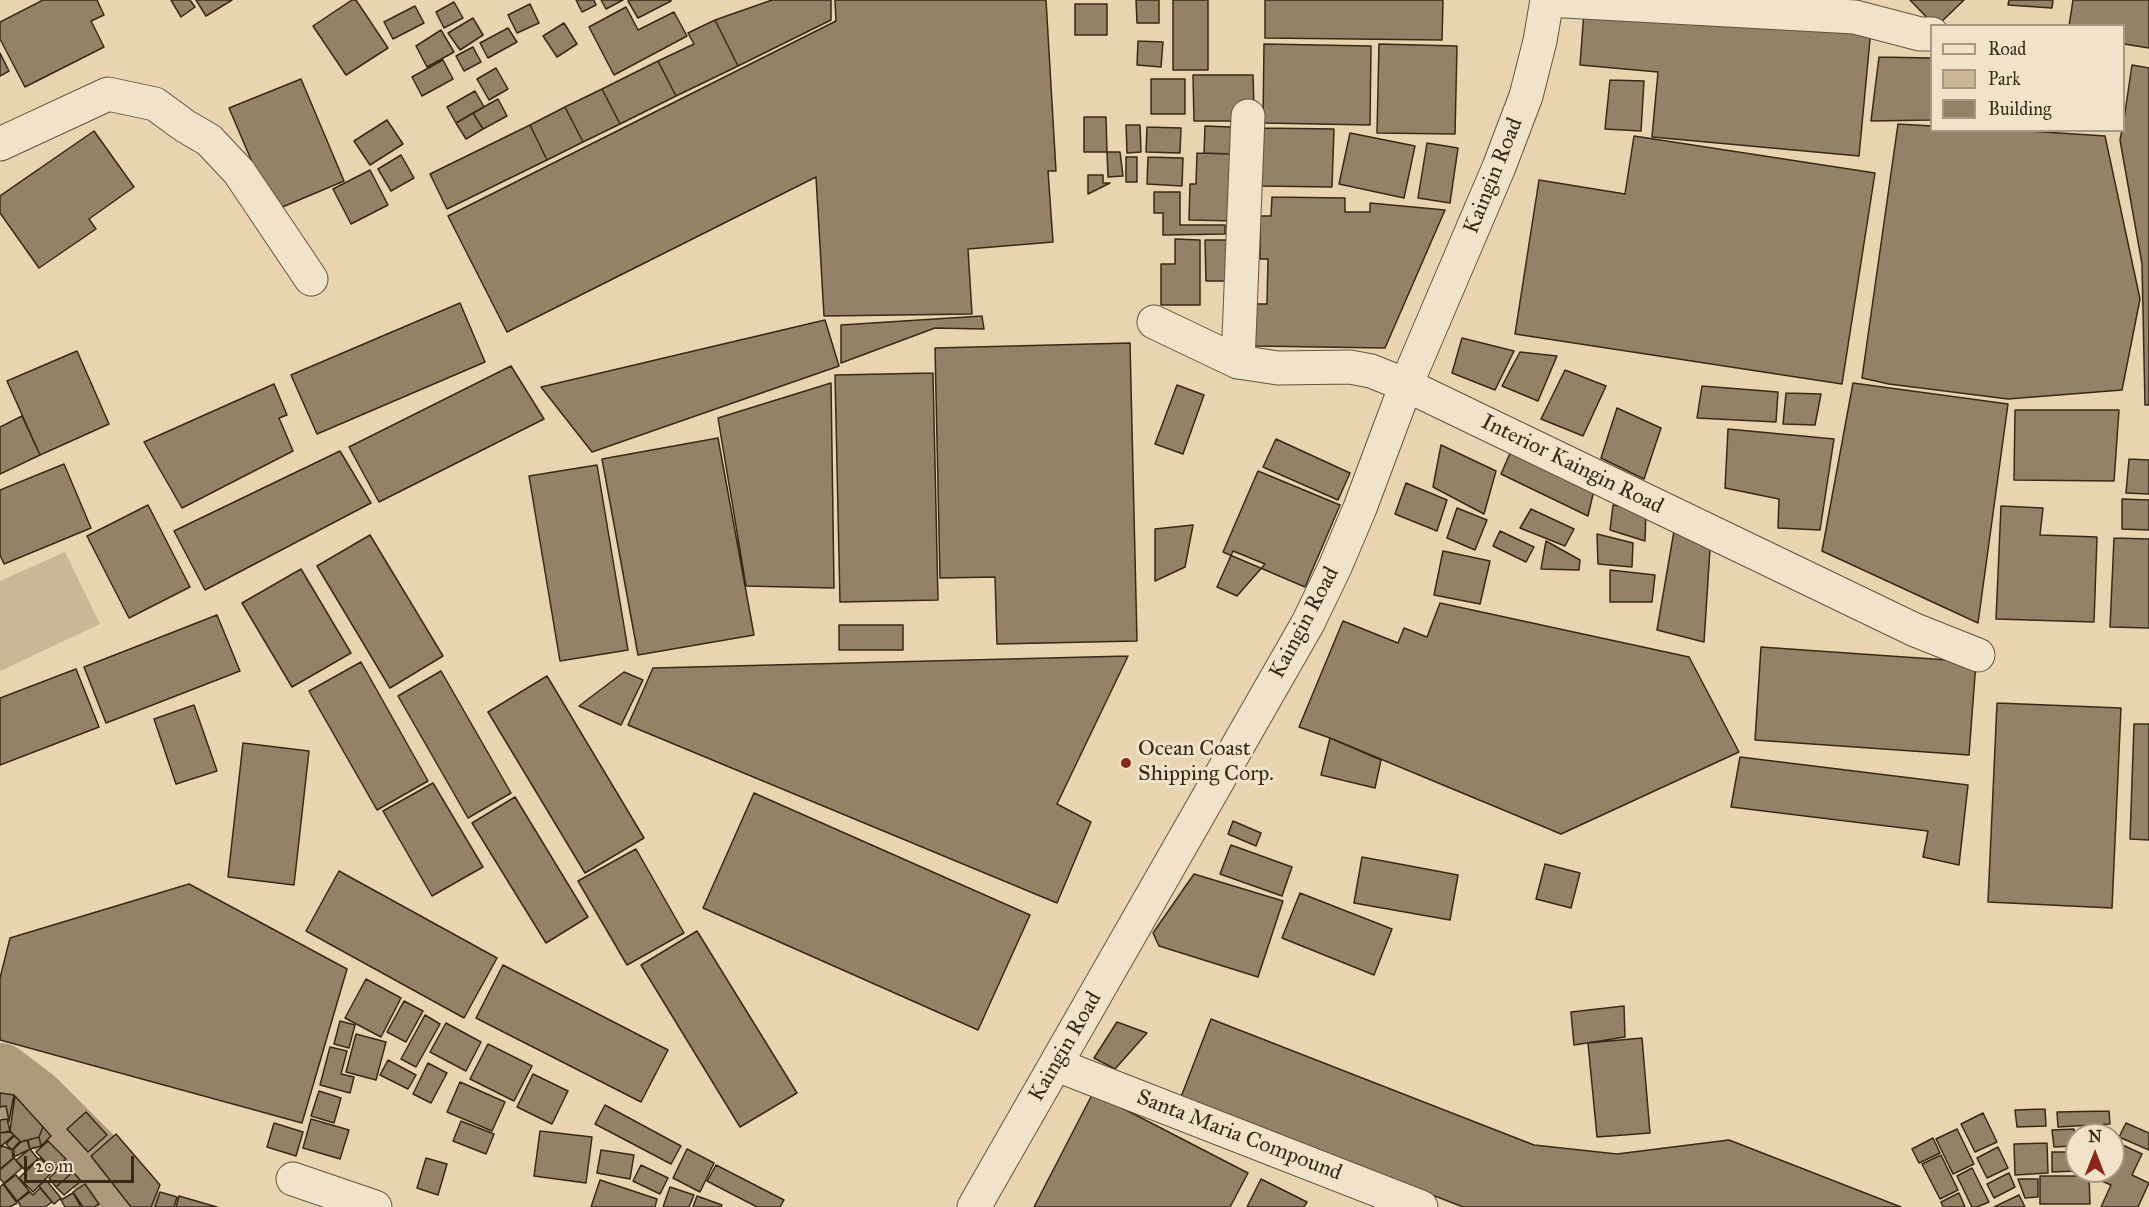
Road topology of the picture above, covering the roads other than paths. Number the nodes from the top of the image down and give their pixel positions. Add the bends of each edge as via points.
1 (1547, 0) edge
2 (1930, 34) edge
3 (1248, 116) dead end
4 (0, 144) edge
5 (311, 279) dead end
6 (1154, 322) dead end
7 (1238, 362) junction
8 (1406, 385) junction
9 (1978, 655) dead end
10 (1057, 1065) junction
11 (293, 1179) dead end
12 (375, 1207) edge
13 (974, 1207) edge
14 (1421, 1207) edge

1 - 2 street via 1855,16
1 - 8 street, Kaingin Road via 1526,96
3 - 7 street
4 - 5 street via 108,94 155,104 209,140 239,172
6 - 7 street, Interior Kaingin Road
7 - 8 street, Interior Kaingin Road via 1278,368 1350,367 1371,370
8 - 9 street, Interior Kaingin Road via 1915,630
8 - 10 street, Kaingin Road via 1360,508 1308,623
10 - 13 street, Kaingin Road
10 - 14 street, Santa Maria Compound
11 - 12 street

